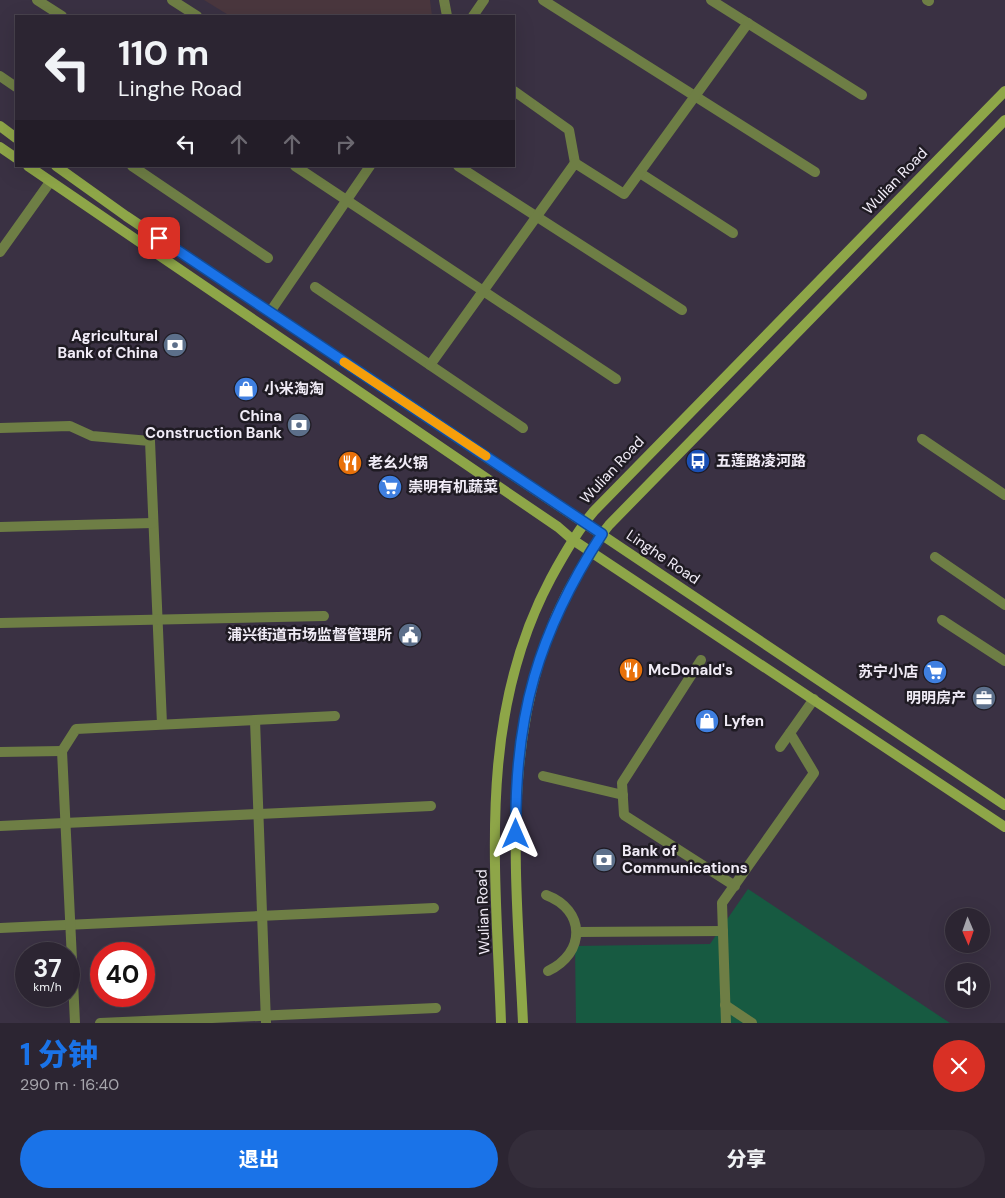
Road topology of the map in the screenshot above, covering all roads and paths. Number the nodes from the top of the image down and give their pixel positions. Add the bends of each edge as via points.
1 (37, 0) edge
2 (172, 0) edge
3 (444, 0) edge
4 (484, 0) edge
5 (543, 0) edge
6 (711, 0) edge
7 (60, 15) edge
8 (195, 15) edge
9 (447, 15) edge
10 (474, 15) edge
11 (748, 23) junction
12 (0, 76) edge
13 (15, 86) edge
14 (1005, 91) edge
15 (515, 92) edge
16 (862, 95) dead end
17 (695, 96) junction
18 (1005, 120) edge
19 (0, 126) edge
20 (15, 137) edge
21 (0, 147) edge
22 (15, 157) edge
23 (575, 163) junction
24 (29, 167) edge
25 (57, 167) edge
26 (133, 167) edge
27 (297, 167) edge
28 (369, 167) edge
29 (460, 167) edge
30 (815, 172) dead end
31 (640, 173) junction
32 (50, 182) junction
33 (347, 200) junction
34 (536, 216) junction
35 (733, 232) dead end
36 (0, 252) edge
37 (268, 258) dead end
38 (315, 287) dead end
39 (483, 290) junction
40 (682, 310) dead end
41 (270, 312) junction
42 (430, 365) junction
43 (616, 379) dead end
44 (0, 428) edge
45 (522, 428) dead end
46 (922, 439) dead end
47 (1005, 495) edge
48 (154, 523) junction
49 (584, 523) junction
50 (0, 527) edge
51 (602, 534) junction
52 (573, 540) junction
53 (591, 551) junction
54 (935, 557) dead end
55 (1005, 605) edge
56 (324, 616) dead end
57 (158, 620) junction
58 (942, 620) dead end
59 (0, 623) edge
60 (701, 660) dead end
61 (1005, 662) edge
62 (814, 699) junction
63 (335, 716) dead end
64 (255, 720) junction
65 (162, 724) junction
66 (790, 733) junction
67 (780, 747) dead end
68 (62, 751) junction
69 (0, 752) edge
70 (543, 776) dead end
71 (623, 795) junction
72 (1005, 805) edge
73 (431, 806) dead end
74 (258, 814) junction
75 (65, 823) junction
76 (0, 826) edge
77 (1005, 827) edge
78 (735, 886) junction
79 (546, 895) dead end
80 (434, 908) dead end
81 (262, 916) junction
82 (70, 925) junction
83 (0, 928) edge
84 (723, 931) junction
85 (577, 932) junction
86 (548, 971) dead end
87 (725, 1005) junction
88 (436, 1008) dead end
89 (266, 1019) edge
90 (75, 1023) edge
91 (100, 1023) edge
92 (501, 1023) edge
93 (523, 1023) edge
94 (726, 1023) edge
95 (752, 1023) edge

1 - 7 street
2 - 8 street
3 - 9 street
4 - 10 street
5 - 17 street
6 - 11 street
11 - 16 street
11 - 17 street
12 - 13 street
14 - 49 street, Wulian Road
15 - 23 street via 569,130
17 - 30 street
17 - 31 street
18 - 51 street
19 - 20 street
21 - 22 street
23 - 31 street via 624,194
23 - 34 street
24 - 32 street
25 - 41 street, Linghe Road
26 - 37 street
27 - 33 street
28 - 33 street
29 - 34 street
31 - 35 street
32 - 36 street
32 - 52 street
33 - 39 street
33 - 41 street
34 - 39 street
34 - 40 street
38 - 42 street
39 - 42 street
39 - 43 street
41 - 49 street, Linghe Road
42 - 45 street
44 - 48 street via 70,426 92,436 150,441
46 - 47 street
48 - 50 street
48 - 57 street
49 - 51 street, Linghe Road
49 - 52 street, Wulian Road
51 - 53 street
51 - 72 street, Linghe Road
52 - 53 street
52 - 92 street, Wulian Road via 527,629 502,720 495,816
53 - 62 street
53 - 93 street via 547,636 523,724 516,816
54 - 55 street
56 - 57 street
57 - 59 street
57 - 65 street
58 - 61 street
60 - 71 street via 622,783
62 - 66 street
62 - 77 street
63 - 64 street
64 - 65 street
64 - 74 street
65 - 68 street via 76,729
66 - 67 street
66 - 78 street via 814,773
68 - 69 street
68 - 75 street
70 - 71 street
71 - 78 street via 624,815
73 - 74 street
74 - 75 street
74 - 81 street
75 - 76 street
75 - 82 street
78 - 84 street via 722,903
79 - 85 street via 564,905 572,914
80 - 81 street
81 - 82 street
81 - 89 street
82 - 83 street
82 - 90 street
84 - 85 street
84 - 87 street
85 - 86 street via 568,957 560,966
87 - 94 street
87 - 95 street
88 - 89 street
89 - 91 street

